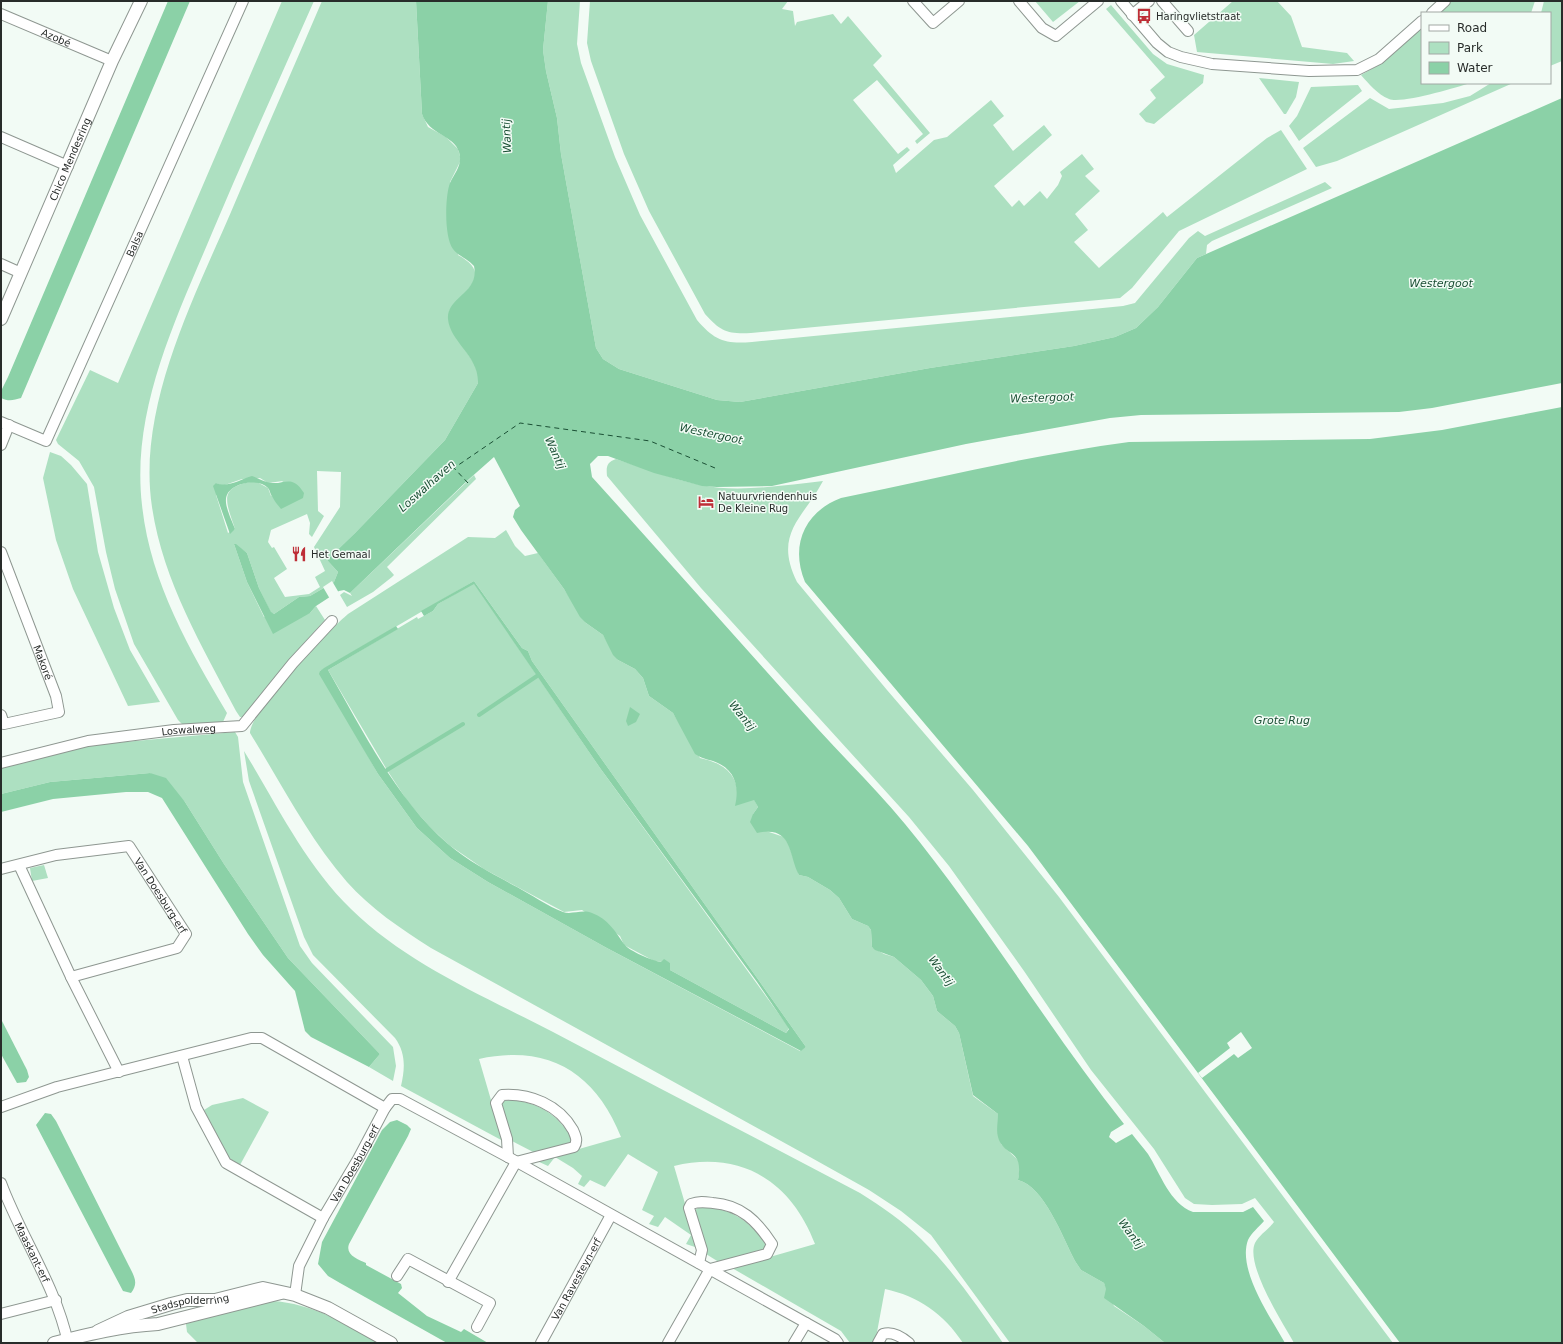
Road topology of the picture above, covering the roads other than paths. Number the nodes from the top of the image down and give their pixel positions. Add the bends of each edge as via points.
1 (141, 1) edge
2 (243, 1) edge
3 (913, 1) edge
4 (1019, 1) edge
5 (1098, 1) edge
6 (1120, 1) edge
7 (1149, 1) edge
8 (1162, 1) edge
9 (1445, 1) edge
10 (957, 2) edge
11 (1433, 12) edge
12 (1, 14) edge
13 (1132, 15) junction
14 (1421, 22) edge
15 (1188, 31) dead end
16 (112, 61) junction
17 (1, 137) edge
18 (68, 166) junction
19 (1, 264) edge
20 (21, 273) junction
21 (1, 319) edge
22 (5, 424) edge
23 (1, 446) edge
24 (1, 552) edge
25 (332, 621) dead end
26 (1, 715) edge
27 (1, 764) edge
28 (19, 865) junction
29 (1, 869) edge
30 (71, 977) junction
31 (182, 1056) junction
32 (119, 1072) junction
33 (1, 1107) edge
34 (385, 1108) junction
35 (512, 1159) junction
36 (1, 1183) edge
37 (5, 1205) edge
38 (611, 1215) junction
39 (323, 1218) junction
40 (699, 1263) junction
41 (710, 1269) junction
42 (397, 1276) dead end
43 (448, 1282) junction
44 (290, 1294) junction
45 (56, 1300) junction
46 (1, 1314) edge
47 (806, 1323) junction
48 (477, 1327) dead end
49 (98, 1331) junction
50 (67, 1341) edge
51 (54, 1343) edge
52 (391, 1343) edge
53 (541, 1343) edge
54 (668, 1343) edge
55 (794, 1343) edge
56 (838, 1343) edge
57 (878, 1343) edge
58 (909, 1343) edge

1 - 16 street, Chico Mendesring
2 - 22 street, Balsa via 46,441
3 - 10 street via 933,23
4 - 5 street via 1042,28 1056,36
6 - 13 street
7 - 13 street
8 - 15 street
9 - 11 street
12 - 16 street, Azobé
13 - 14 street via 1162,48 1181,57 1212,64 1309,71 1362,68 1379,59
16 - 18 street, Chico Mendesring
17 - 18 street
18 - 20 street, Chico Mendesring
19 - 20 street
20 - 21 street, Chico Mendesring
22 - 23 street
24 - 26 street, Makoré via 56,696 59,712 4,724
25 - 27 street, Loswalweg via 293,663 242,726 174,730 88,741
28 - 29 street, Van Doesburg-erf
28 - 30 street
28 - 30 street, Van Doesburg-erf via 56,855 129,846 186,934 176,948
30 - 32 street
31 - 32 street
31 - 34 street via 251,1038 262,1038
31 - 39 street via 196,1107 226,1163
32 - 33 street via 57,1087
34 - 35 street, Van Doesburg-erf via 392,1099 400,1099
34 - 39 street, Van Doesburg-erf
35 - 35 street via 574,1147 577,1143 576,1137 560,1113 545,1103 517,1094 502,1095 496,1103
35 - 38 street
35 - 43 street
36 - 37 street, Maaskant-erf
37 - 45 street, Maaskant-erf
38 - 40 street
38 - 53 street, Van Ravesteyn-erf
39 - 44 street, Van Doesburg-erf via 299,1266
40 - 41 street
40 - 41 street via 702,1250 689,1208 699,1201 726,1204 738,1209 751,1217 772,1244 767,1254
41 - 47 street
41 - 54 street
42 - 43 street via 408,1258
43 - 48 street via 490,1303
44 - 49 street, Stadspolderring via 158,1324
44 - 49 street, Stadspolderring via 263,1288 216,1300 187,1300 128,1317
44 - 52 street, Stadspolderring via 328,1308
45 - 46 street
45 - 50 street, Maaskant-erf
47 - 55 street
47 - 56 street
49 - 50 street, Stadspolderring
50 - 51 street, Stadspolderring
57 - 58 street via 883,1334 888,1332 902,1337

